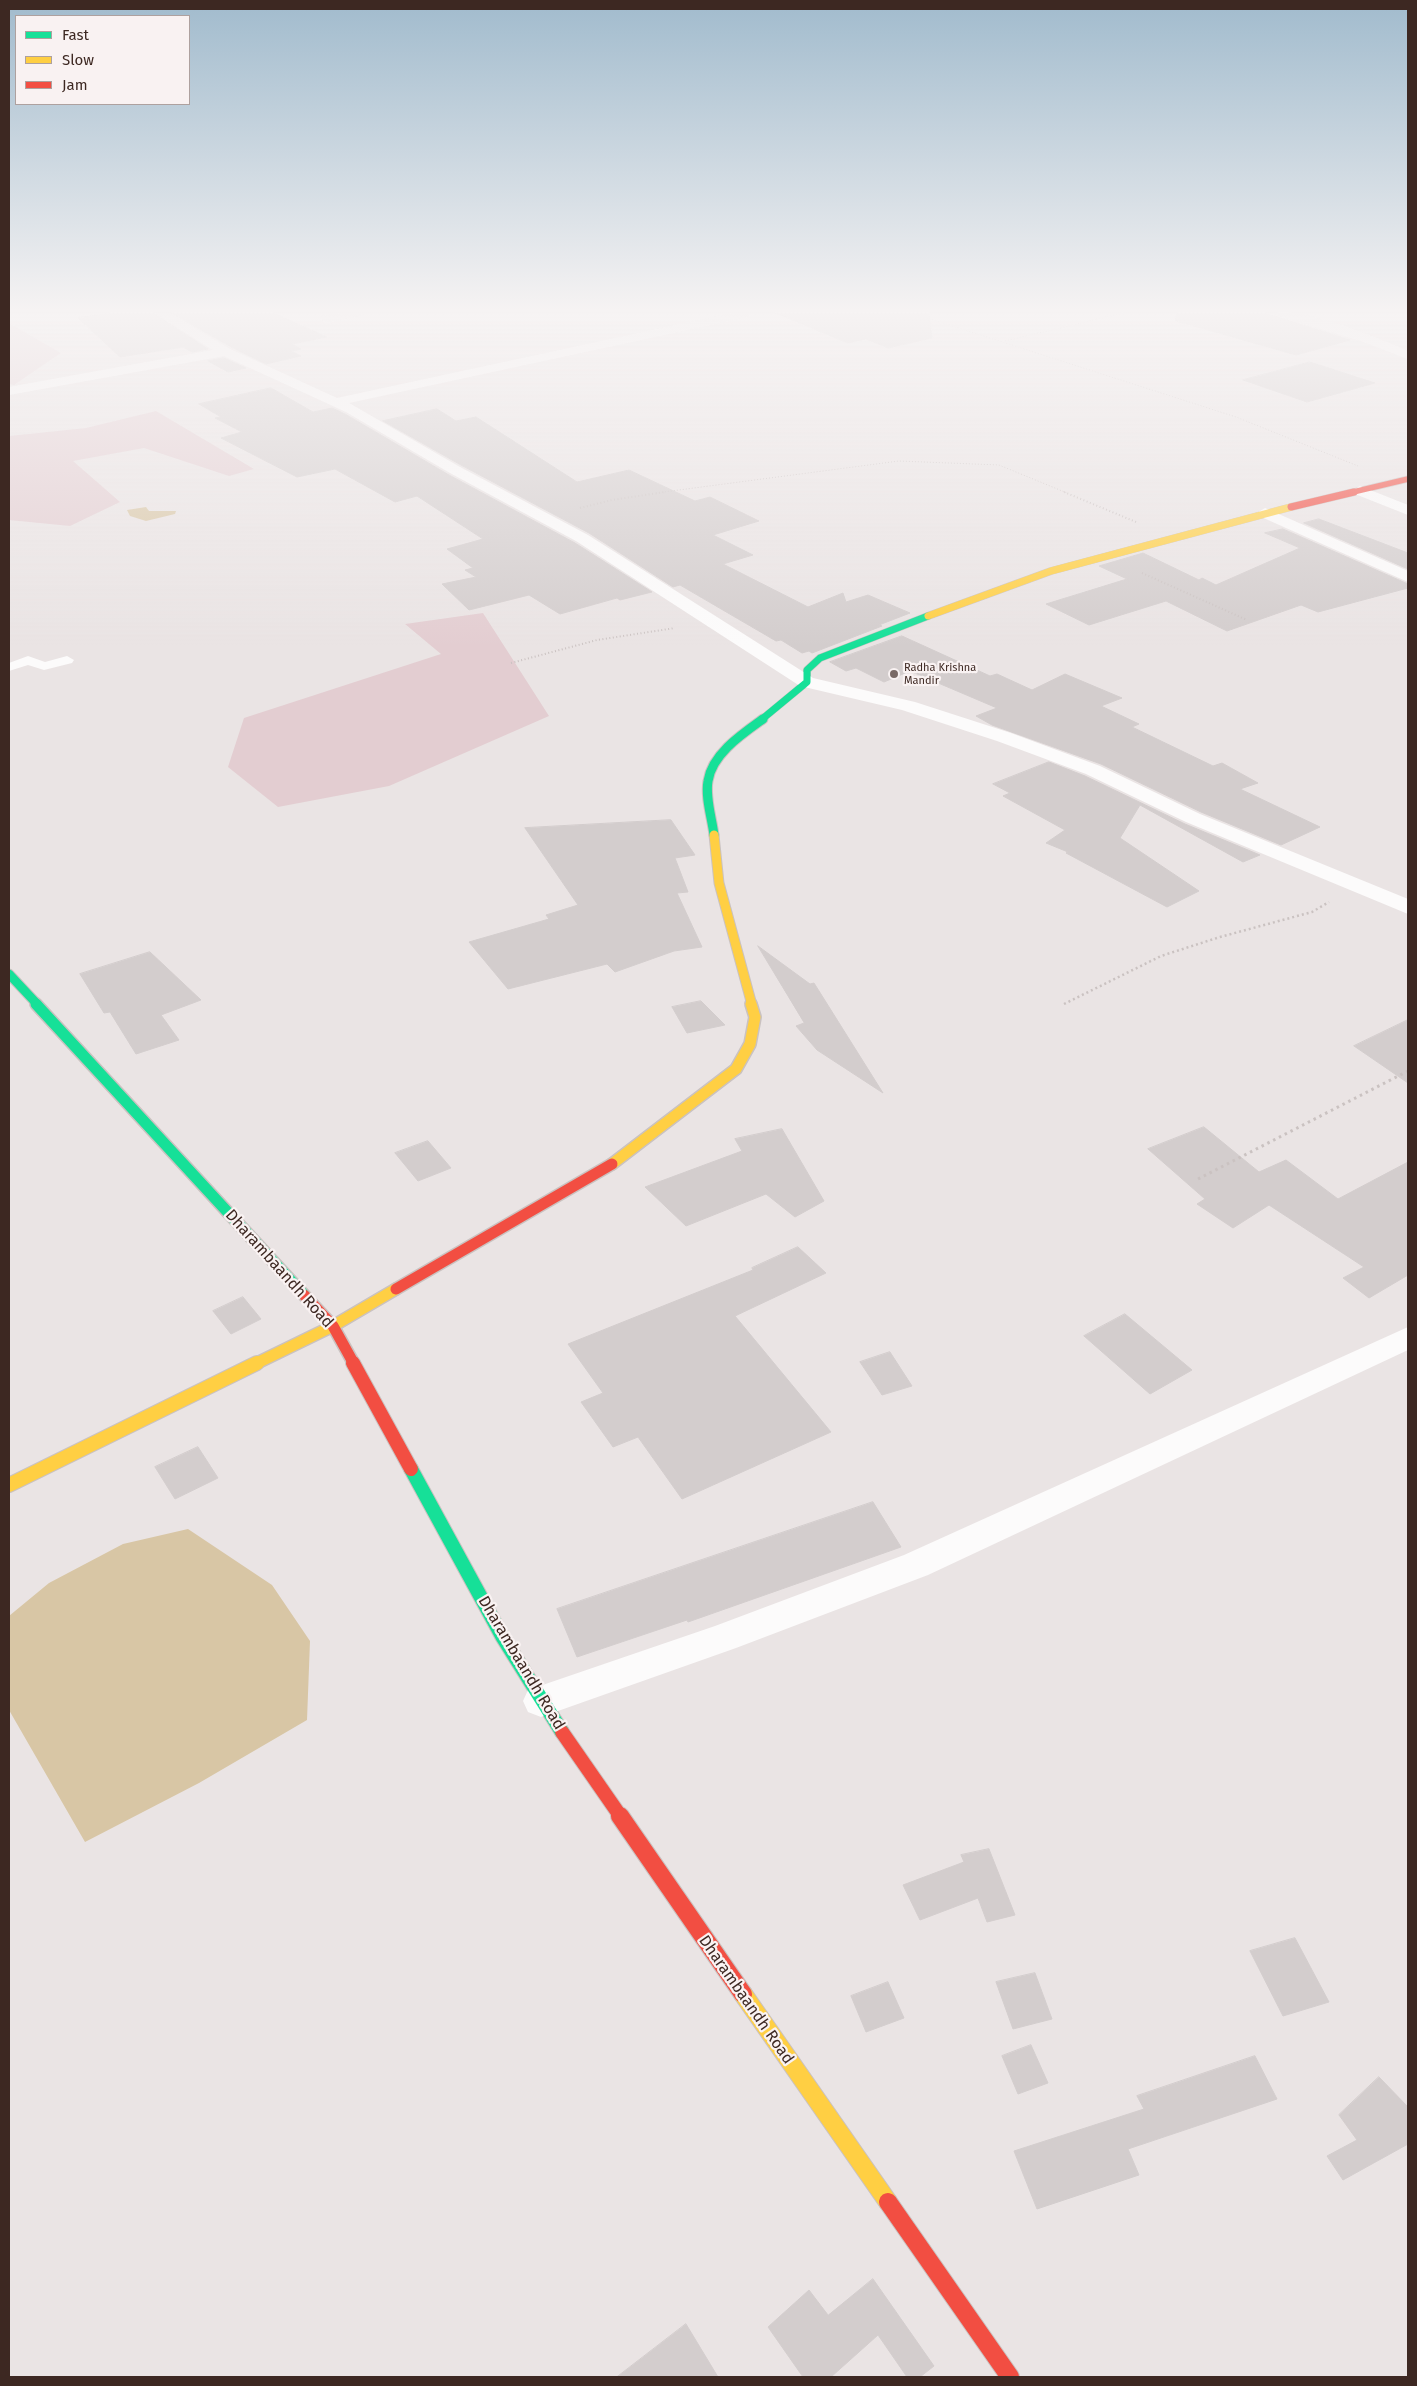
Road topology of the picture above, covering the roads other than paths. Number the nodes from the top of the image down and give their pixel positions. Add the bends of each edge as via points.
1 (376, 424) edge
2 (1403, 481) edge
3 (1360, 491) junction
4 (1408, 510) edge
5 (1265, 513) junction
6 (1408, 577) edge
7 (67, 660) dead end
8 (9, 667) edge
9 (807, 682) junction
10 (1408, 907) edge
11 (9, 974) edge
12 (333, 1326) junction
13 (1408, 1338) edge
14 (9, 1485) edge
15 (541, 1700) junction
16 (1010, 2377) edge

1 - 9 street via 582,538
2 - 3 street
3 - 4 street
3 - 5 street
5 - 6 street
5 - 9 street via 1174,536 1016,584 820,658 807,670
7 - 8 lane via 44,666 28,660
9 - 10 street via 908,706 1013,740 1093,770 1192,818
9 - 12 street via 796,695 741,736 714,761 708,780 719,882 755,1017 750,1044 736,1069 621,1160
11 - 12 street, Dharambaandh Road
12 - 14 street
12 - 15 street, Dharambaandh Road via 489,1612
13 - 15 street via 916,1564 724,1638
15 - 16 street, Dharambaandh Road

